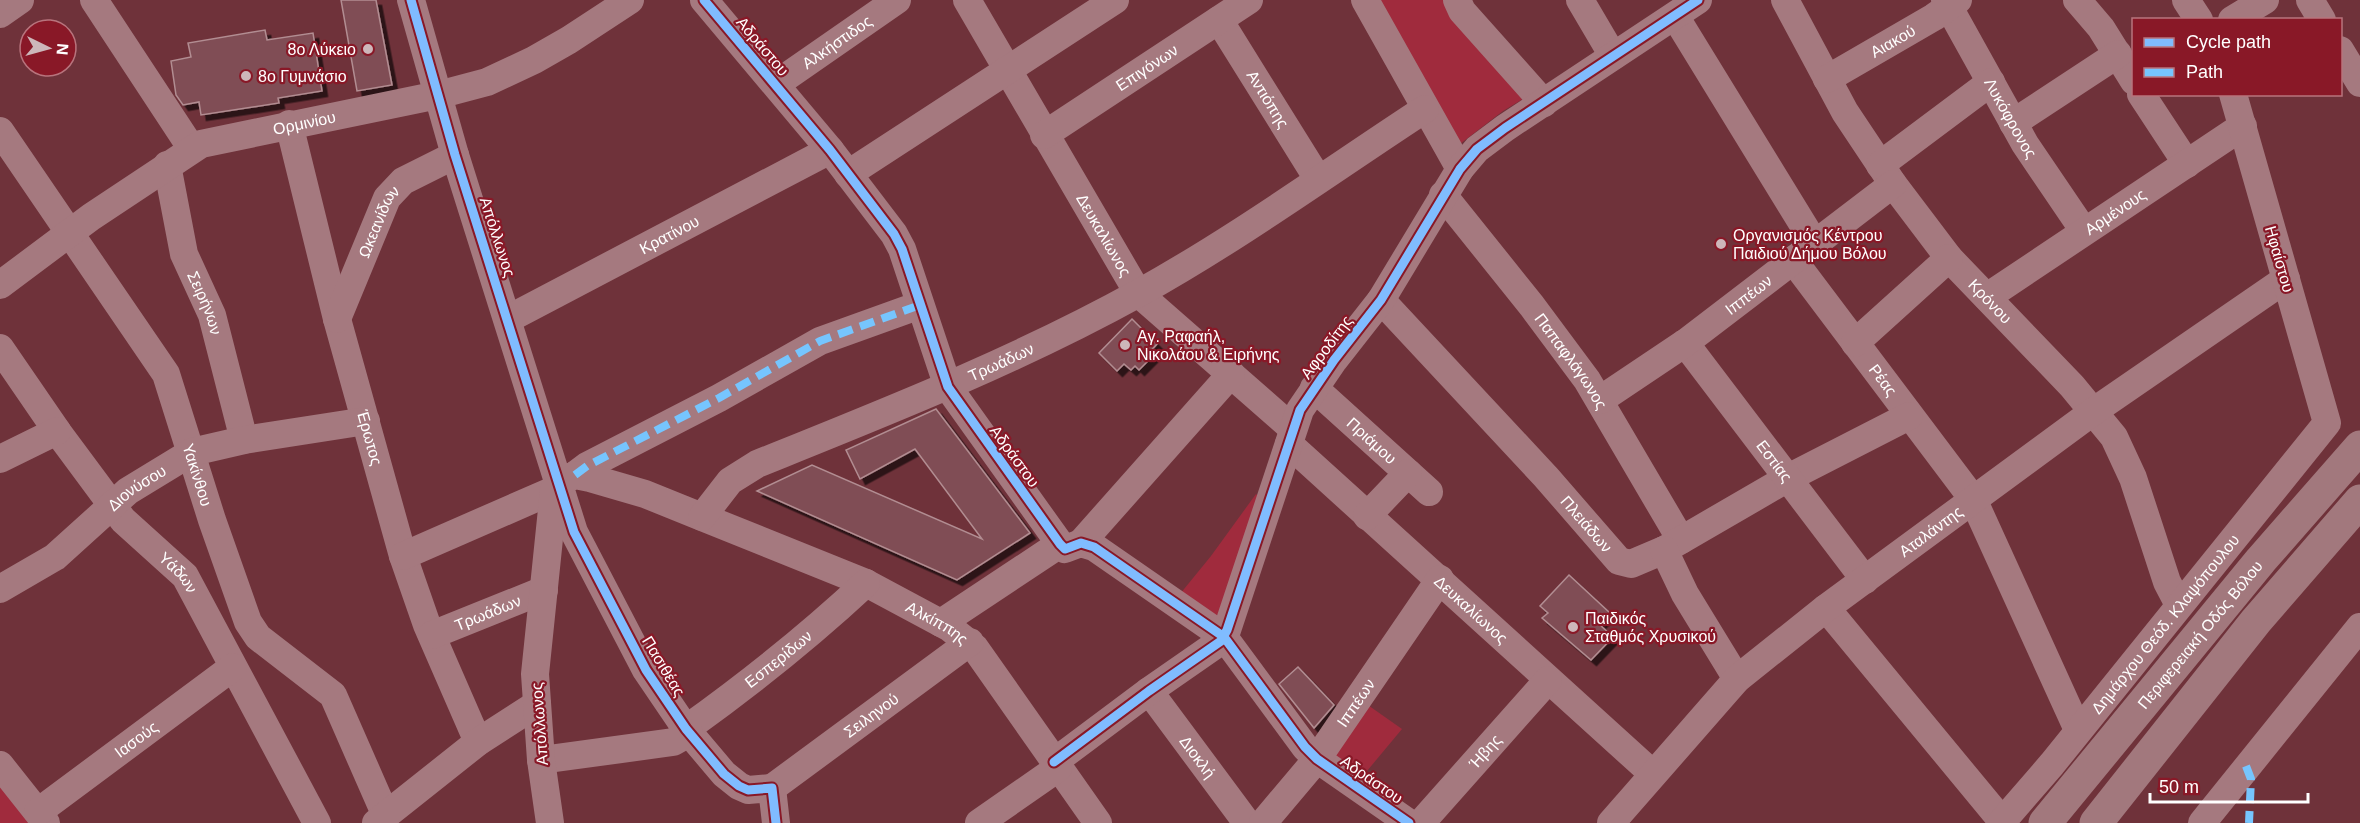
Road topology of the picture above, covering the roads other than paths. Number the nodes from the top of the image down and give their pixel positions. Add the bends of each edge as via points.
1 (20, 0) edge
2 (94, 0) edge
3 (411, 0) edge
4 (630, 0) edge
5 (704, 0) edge
6 (897, 0) edge
7 (967, 0) edge
8 (1115, 0) edge
9 (1249, 0) edge
10 (1365, 0) edge
11 (1457, 0) edge
12 (1580, 0) edge
13 (1698, 0) edge
14 (1785, 0) edge
15 (2076, 0) edge
16 (2186, 0) edge
17 (2265, 0) edge
18 (2310, 0) edge
19 (1951, 2) edge
20 (0, 14) edge
21 (1675, 16) junction
22 (2198, 18) edge
23 (2235, 18) edge
24 (2321, 18) edge
25 (1219, 20) junction
26 (2342, 53) edge
27 (2118, 54) junction
28 (1613, 56) junction
29 (1006, 69) junction
30 (1827, 79) junction
31 (2132, 79) edge
32 (1991, 82) junction
33 (2360, 83) edge
34 (776, 84) junction
35 (438, 95) junction
36 (2142, 96) edge
37 (2235, 96) edge
38 (1544, 103) junction
39 (1425, 109) junction
40 (2013, 123) junction
41 (289, 124) junction
42 (2243, 126) junction
43 (0, 131) edge
44 (1044, 135) junction
45 (192, 148) junction
46 (830, 150) junction
47 (456, 155) junction
48 (2187, 164) junction
49 (167, 165) junction
50 (1460, 169) junction
51 (849, 174) junction
52 (1886, 175) junction
53 (1318, 179) junction
54 (1443, 195) junction
55 (2084, 231) junction
56 (70, 233) junction
57 (1804, 252) junction
58 (1949, 258) junction
59 (2286, 279) junction
60 (0, 285) edge
61 (1138, 293) junction
62 (1987, 297) junction
63 (1381, 300) junction
64 (920, 305) junction
65 (337, 319) junction
66 (508, 319) junction
67 (1855, 343) junction
68 (1685, 344) junction
69 (0, 348) edge
70 (1231, 374) junction
71 (948, 387) junction
72 (1314, 388) junction
73 (1600, 400) junction
74 (2094, 411) junction
75 (1909, 416) junction
76 (366, 421) junction
77 (2327, 423) joint
78 (57, 431) junction
79 (1291, 436) junction
80 (244, 440) junction
81 (2360, 447) edge
82 (192, 452) junction
83 (0, 459) edge
84 (1408, 473) junction
85 (1788, 478) junction
86 (562, 483) junction
87 (1429, 492) dead end
88 (1973, 499) junction
89 (2360, 501) edge
90 (113, 506) junction
91 (1368, 516) junction
92 (702, 517) junction
93 (1070, 544) junction
94 (1673, 545) junction
95 (404, 556) junction
96 (1440, 579) junction
97 (1865, 580) junction
98 (866, 583) junction
99 (0, 589) edge
100 (544, 590) junction
101 (2179, 605) junction
102 (1826, 608) junction
103 (941, 623) junction
104 (2360, 627) edge
105 (432, 634) junction
106 (1224, 637) junction
107 (970, 642) junction
108 (233, 667) junction
109 (1737, 679) junction
110 (1548, 680) junction
111 (1149, 691) junction
112 (537, 704) junction
113 (2078, 730) junction
114 (688, 731) junction
115 (478, 742) junction
116 (1317, 759) junction
117 (541, 760) junction
118 (0, 765) edge
119 (1056, 765) junction
120 (1653, 774) junction
121 (772, 789) junction
122 (42, 818) edge
123 (381, 820) edge
124 (2002, 822) edge
125 (317, 823) edge
126 (550, 823) edge
127 (776, 823) edge
128 (979, 823) edge
129 (1098, 823) edge
130 (1247, 823) edge
131 (1263, 823) edge
132 (1409, 823) edge
133 (1421, 823) edge
134 (1611, 823) edge
135 (2045, 823) edge
136 (2096, 823) edge
137 (2202, 823) edge

1 - 20 street
2 - 45 street
3 - 35 street, Απόλλωνος
4 - 35 street, Ορμινίου via 534,60 487,82
5 - 34 street, Αδράστου
6 - 34 street, Αλκήστιδος
7 - 29 street, Δευκαλίωνος
8 - 29 street
9 - 25 street, Επιγόνων
10 - 39 street
11 - 38 street via 1462,11
12 - 28 street
13 - 21 street, Αφροδίτης
14 - 30 street, Κρόνου
15 - 27 street
16 - 22 street
17 - 23 street
18 - 24 street
19 - 30 street, Αιακού
19 - 32 street, Λυκόφρoνος
21 - 28 street, Αφροδίτης
21 - 57 street, Ρέας
25 - 44 street, Επιγόνων
25 - 53 street, Αντιόπης
26 - 33 street
27 - 31 street
27 - 40 street
28 - 38 street, Αφροδίτης
29 - 44 street, Δευκαλίωνος
29 - 51 street
30 - 52 street, Κρόνου
32 - 40 street, Λυκόφρoνος
32 - 52 street, Ιππέων
34 - 46 street, Αδράστου
35 - 41 street, Ορμινίου
35 - 47 street, Απόλλωνος
36 - 48 street
37 - 42 street, Ηφαίστου
38 - 50 street, Αφροδίτης via 1491,138
39 - 50 street
39 - 53 street, Τρωάδων
40 - 55 street, Λυκόφρoνος
41 - 45 street, Ορμινίου
41 - 65 street, Έρωτος
42 - 48 street, Αρμένους
42 - 59 street, Ηφαίστου
43 - 56 street, Υακίνθου
44 - 61 street, Δευκαλίωνος
45 - 49 street, Ορμινίου
46 - 51 street, Αδράστου
46 - 66 street, Κρατίνου
47 - 65 street, Ωκεανίδων via 403,181 387,198
47 - 66 street, Απόλλωνος
48 - 55 street, Αρμένους
49 - 56 street, Ορμινίου
49 - 80 street, Σειρήνων via 184,254 212,315
50 - 54 street, Αφροδίτης
51 - 64 street, Αδράστου via 894,234
52 - 57 street, Ιππέων
52 - 58 street, Κρόνου
53 - 61 street, Τρωάδων via 1250,227
54 - 63 street, Αφροδίτης
54 - 73 street, Παπαφλάγωνος via 1532,306
55 - 62 street, Αρμένους
56 - 60 street, Ορμινίου
56 - 82 street, Υακίνθου via 166,374
57 - 67 street, Ρέας
57 - 68 street, Ιππέων
58 - 62 street, Κρόνου
58 - 67 street
59 - 74 street, Αταλάντης
59 - 77 street, Ηφαίστου
61 - 70 street, Δευκαλίωνος
61 - 71 street, Τρωάδων
62 - 74 street, Κρόνου
63 - 72 street, Αφροδίτης
63 - 94 street, Πλειάδων via 1619,561 1631,564
64 - 71 street, Αδράστου
64 - 86 street via 820,341 586,466
65 - 76 street, Έρωτος
66 - 86 street, Απόλλωνος
67 - 75 street, Ρέας
68 - 73 street, Ιππέων
68 - 85 street, Εστίας
69 - 78 street, Υάδων
70 - 79 street, Δευκαλίωνος
70 - 93 street
71 - 92 street, Τρωάδων via 757,464 730,481
71 - 93 street, Αδράστου
72 - 79 street, Αφροδίτης via 1300,410
72 - 84 street, Πριάμου
73 - 94 street, Παπαφλάγωνος
74 - 88 street, Αταλάντης
74 - 101 street, Κρόνου via 2124,456 2167,582
75 - 85 street, Πλειάδων
75 - 88 street, Ρέας
76 - 80 street, Διονύσου
76 - 95 street, Έρωτος
77 - 101 street, Δημάρχου Θεόδ. Κλαψόπουλου
78 - 83 street
78 - 90 street, Υάδων
79 - 91 street, Δευκαλίωνος
79 - 106 street, Αφροδίτης
80 - 82 street, Διονύσου
81 - 135 main road, Περιφερειακή Οδός Βόλου via 2288,528
82 - 90 street, Διονύσου via 128,491
82 - 123 street, Υακίνθου via 248,622 258,637 333,695
84 - 87 street, Πριάμου
84 - 91 street
85 - 94 street, Πλειάδων
85 - 97 street, Εστίας
86 - 92 street via 620,486
86 - 95 street
86 - 100 street, Απόλλωνος
86 - 114 street, Πασιθέας via 574,532 646,670
88 - 97 street, Αταλάντης
88 - 113 street, Ρέας
89 - 136 main road via 2256,621
90 - 99 street, Διονύσου via 55,557
90 - 108 street, Υάδων via 123,520 185,576
91 - 96 street, Δευκαλίωνος
92 - 98 street, Αλκίππης
93 - 103 street
93 - 106 street, Αδράστου via 1094,547
94 - 109 street, Παπαφλάγωνος via 1685,594
95 - 105 street, Έρωτος
96 - 110 street, Δευκαλίωνος
96 - 116 street, Ιππέων
97 - 102 street, Αταλάντης
98 - 103 street, Αλκίππης
98 - 114 street, Εσπερίδων via 821,625
100 - 105 street, Τρωάδων
100 - 112 street, Απόλλωνος via 536,662
101 - 113 street, Δημάρχου Θεόδ. Κλαψόπουλου
102 - 109 street, Αταλάντης
102 - 124 street
103 - 107 street, Αλκίππης
104 - 137 street
105 - 115 street, Έρωτος
106 - 111 street
106 - 116 street, Αδράστου
107 - 119 street, Αλκίππης
107 - 121 street, Σειληνού
108 - 122 street, Ιασούς
108 - 125 street, Υάδων
109 - 120 street, Αταλάντης
110 - 120 street, Δευκαλίωνος
110 - 133 street, Ήβης
111 - 119 street
111 - 130 street, Διοκλή
112 - 115 street
112 - 117 street, Απόλλωνος
113 - 124 street, Δημάρχου Θεόδ. Κλαψόπουλου
114 - 117 street, Εσπερίδων via 673,742
114 - 121 street, Πασιθέας via 739,786 748,790
115 - 123 street
116 - 131 street, Ιππέων
116 - 132 street, Αδράστου
117 - 126 street, Απόλλωνος
118 - 122 street
119 - 128 street
119 - 129 street, Αλκίππης
120 - 134 street, Αταλάντης
121 - 127 street

